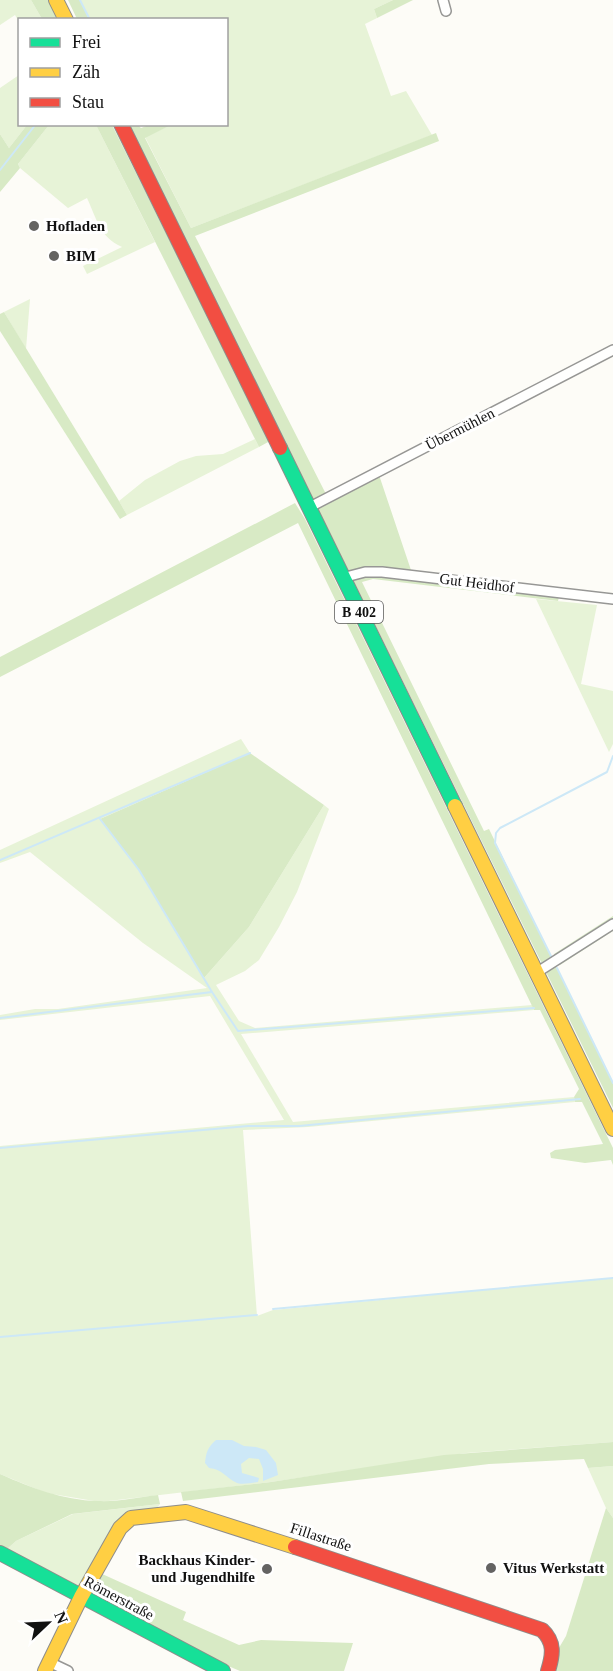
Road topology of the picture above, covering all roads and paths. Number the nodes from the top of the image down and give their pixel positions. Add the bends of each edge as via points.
1 (56, 0) edge
2 (443, 0) edge
3 (446, 11) dead end
4 (65, 18) edge
5 (122, 126) edge
6 (613, 350) edge
7 (308, 508) junction
8 (342, 578) junction
9 (613, 599) edge
10 (613, 924) edge
11 (536, 973) junction
12 (613, 1129) edge
13 (0, 1553) edge
14 (81, 1597) junction
15 (47, 1667) edge
16 (68, 1671) edge
17 (224, 1671) edge
18 (548, 1671) edge

1 - 4 main road
2 - 3 street
5 - 7 main road, B 402
6 - 7 street, Übermühlen
7 - 8 main road, B 402
8 - 9 street, Gut Heidhof via 382,572
8 - 11 main road, B 402
10 - 11 street
11 - 12 main road, B 402
13 - 14 main road, Römerstraße
14 - 15 main road
14 - 17 main road, Römerstraße
14 - 18 main road, Fillastraße via 125,1522 131,1518 192,1512 542,1630 554,1650
15 - 16 street

